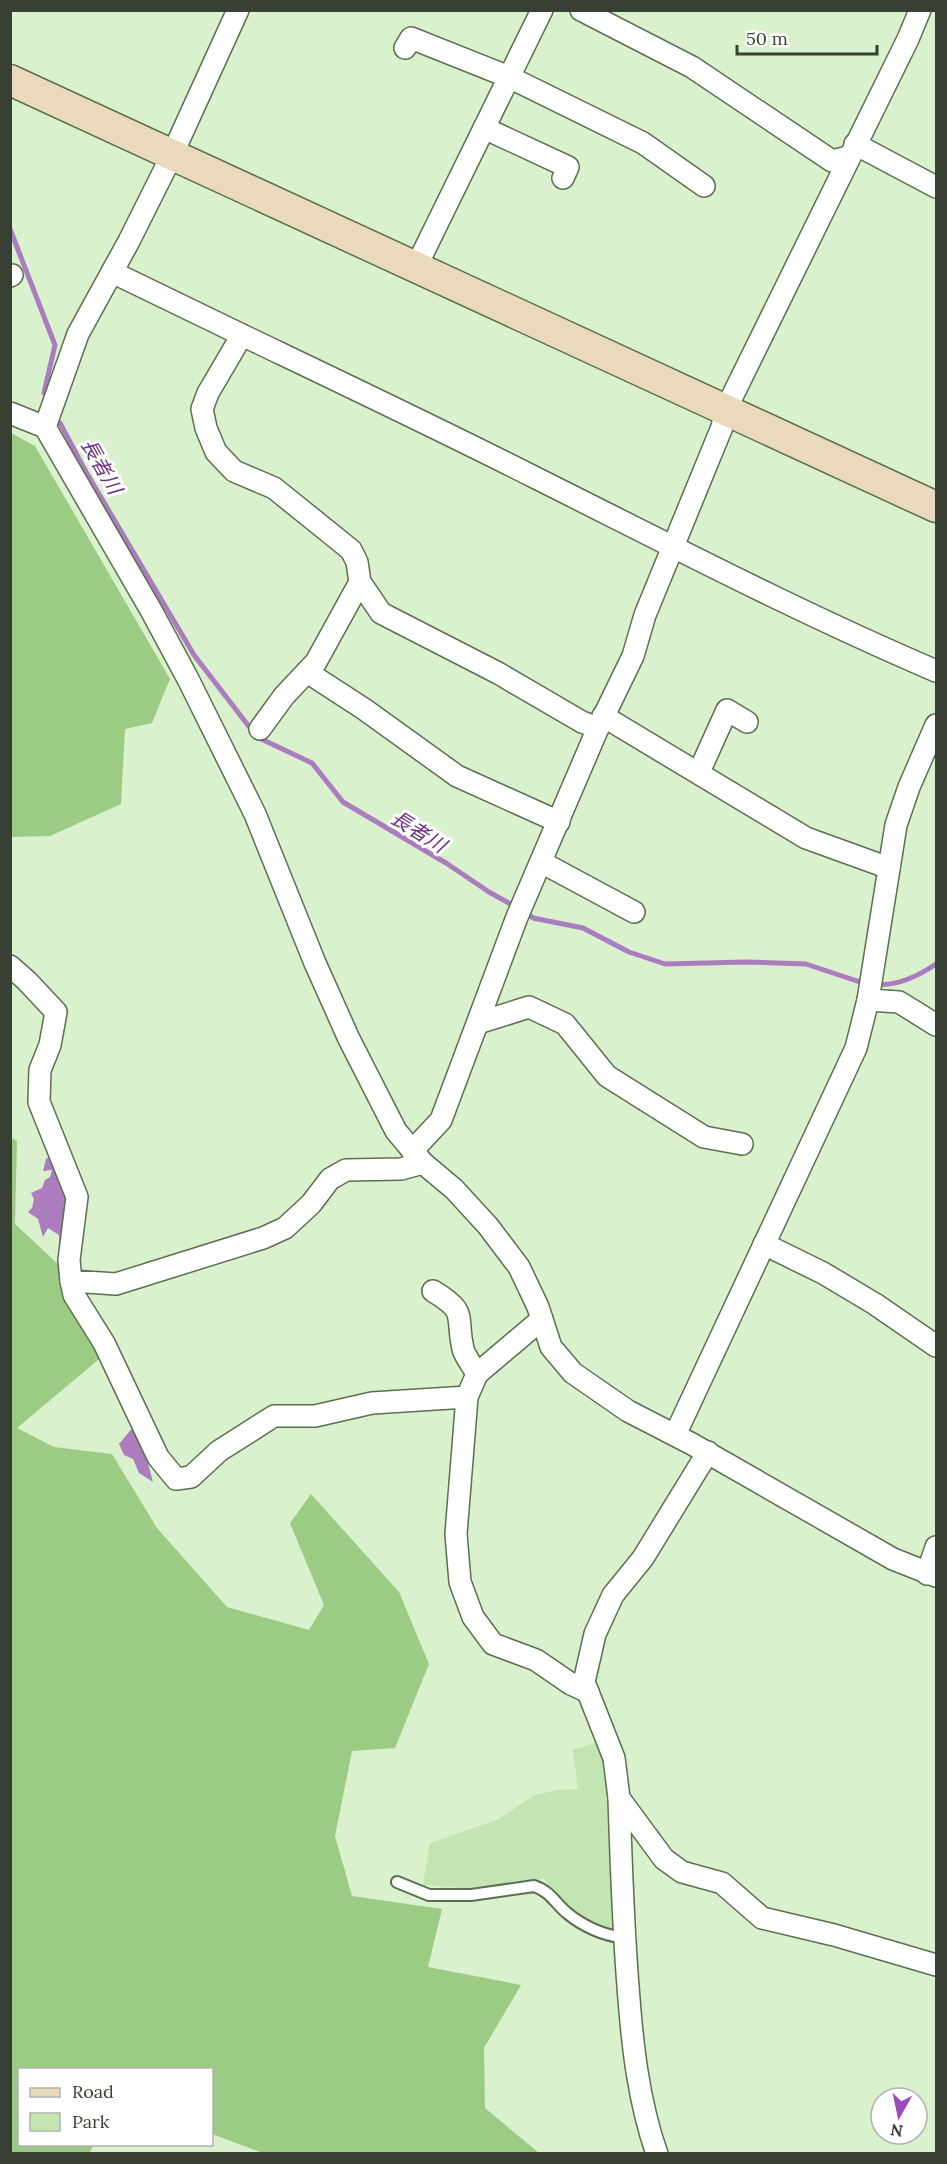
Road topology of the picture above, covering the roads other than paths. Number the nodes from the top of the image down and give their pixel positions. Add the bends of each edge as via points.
1 (238, 10) edge
2 (542, 10) edge
3 (581, 10) edge
4 (920, 10) edge
5 (405, 48) dead end
6 (509, 77) junction
7 (10, 80) edge
8 (484, 128) junction
9 (851, 151) junction
10 (172, 155) junction
11 (563, 178) dead end
12 (704, 186) dead end
13 (936, 187) edge
14 (416, 267) junction
15 (112, 272) junction
16 (242, 335) junction
17 (726, 409) junction
18 (10, 412) edge
19 (45, 427) junction
20 (936, 507) edge
21 (673, 547) junction
22 (360, 582) junction
23 (936, 671) edge
24 (307, 672) junction
25 (601, 722) junction
26 (747, 722) dead end
27 (936, 725) edge
28 (260, 729) dead end
29 (699, 772) junction
30 (559, 822) junction
31 (541, 862) junction
32 (889, 868) junction
33 (634, 912) dead end
34 (10, 966) edge
35 (870, 989) junction
36 (478, 1023) junction
37 (936, 1025) edge
38 (742, 1144) dead end
39 (417, 1157) junction
40 (764, 1244) junction
41 (71, 1281) junction
42 (433, 1291) dead end
43 (542, 1319) junction
44 (936, 1346) edge
45 (477, 1374) junction
46 (467, 1397) junction
47 (675, 1435) junction
48 (708, 1452) junction
49 (936, 1547) edge
50 (932, 1575) edge
51 (588, 1692) junction
52 (619, 1798) junction
53 (397, 1882) dead end
54 (624, 1938) junction
55 (936, 1965) edge
56 (657, 2154) edge

1 - 10 street
2 - 6 street
3 - 9 street via 692,67 832,160
4 - 9 street
5 - 6 street via 411,38
6 - 8 street
6 - 12 street via 643,143
7 - 10 street
8 - 11 street via 568,167
8 - 14 street
9 - 13 street
9 - 17 street
10 - 14 street
10 - 15 street
14 - 17 street
15 - 16 street
15 - 19 street via 78,334
16 - 21 street
16 - 22 street via 202,409 216,452 234,471 274,488 351,549
17 - 20 street
17 - 21 street
18 - 19 street
19 - 39 street via 188,680 255,814 349,1039 396,1131
21 - 23 street
21 - 25 street via 633,656
22 - 24 street
22 - 25 street via 381,614 498,672 582,722
24 - 28 street
24 - 30 street via 457,776
25 - 29 street
25 - 30 street
26 - 29 street via 727,710
27 - 32 street via 896,825
29 - 32 street via 806,838
30 - 31 street
31 - 33 street
31 - 36 street
32 - 35 street
34 - 41 street via 56,1012 40,1070 39,1102 76,1197 69,1260
35 - 37 street
35 - 40 street via 856,1047
36 - 38 street via 529,1007 565,1024 607,1076 704,1137
36 - 39 street via 441,1120
39 - 41 street via 401,1170 346,1170 330,1179 285,1228 263,1238 116,1284
39 - 43 street via 488,1226 519,1267
40 - 44 street via 832,1278
40 - 47 street
41 - 46 street via 74,1294 104,1344 158,1457 176,1479 191,1477 219,1451 274,1416 315,1416 372,1403
42 - 45 street via 452,1303 461,1318 463,1351
43 - 45 street
43 - 47 street via 551,1347 573,1373 628,1411
45 - 46 street
46 - 51 street via 456,1534 460,1582 473,1617 493,1644 536,1660
47 - 48 street
48 - 50 street via 893,1559
48 - 51 street via 643,1558 613,1595 595,1634 584,1682
49 - 50 street
51 - 52 street via 614,1758
52 - 54 street
52 - 55 street via 664,1859 682,1872 722,1883 762,1918
53 - 54 lane via 429,1895 534,1886 590,1928
54 - 56 street via 633,2053

